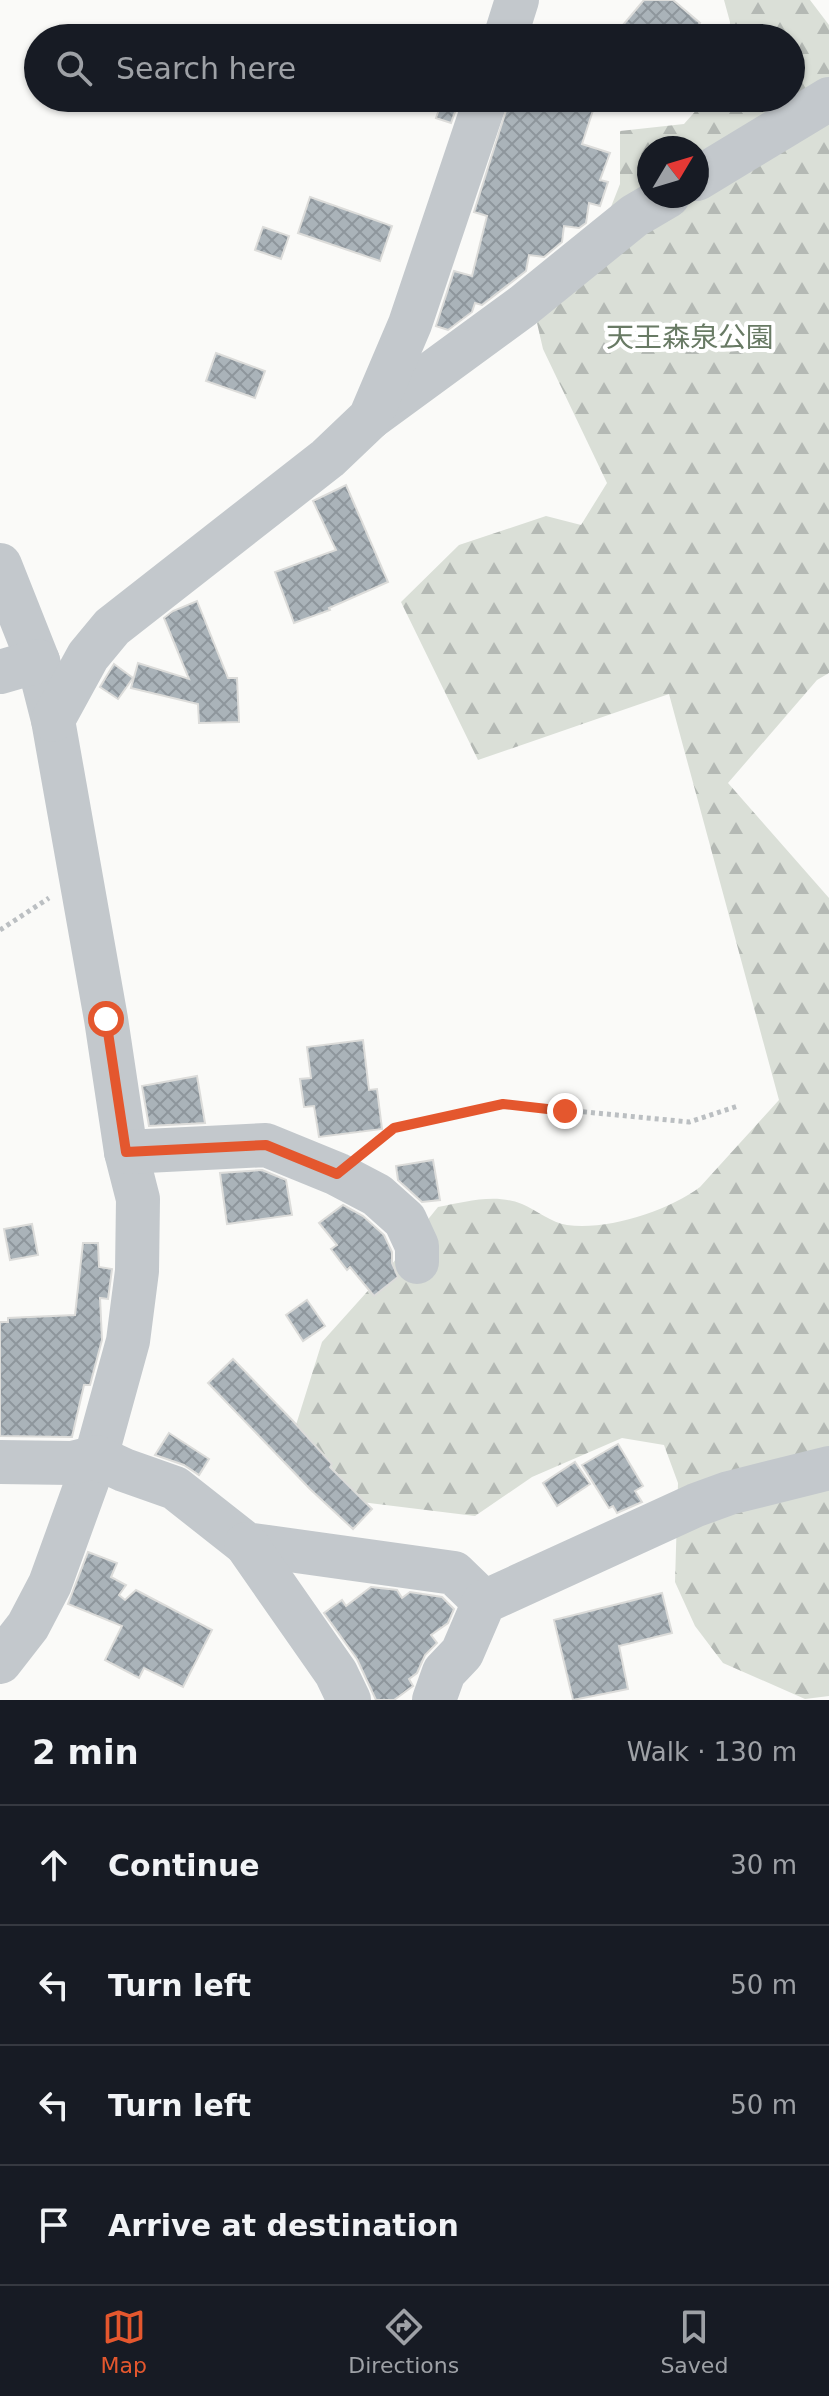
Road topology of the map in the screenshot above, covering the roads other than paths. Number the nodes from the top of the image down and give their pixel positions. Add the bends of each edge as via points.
1 (517, 0) edge
2 (509, 24) edge
3 (829, 99) edge
4 (481, 112) edge
5 (709, 172) edge
6 (648, 208) edge
7 (370, 418) junction
8 (0, 565) edge
9 (19, 667) edge
10 (53, 720) junction
11 (126, 1152) junction
12 (417, 1262) dead end
13 (96, 1457) junction
14 (0, 1462) edge
15 (829, 1468) edge
16 (246, 1544) junction
17 (484, 1602) junction
18 (462, 1653) junction
19 (0, 1662) edge
20 (349, 1700) edge
21 (434, 1700) edge
22 (460, 1700) edge

1 - 2 street
3 - 5 street
4 - 7 street via 410,324
6 - 7 street
7 - 10 street via 328,458 112,627 88,656
8 - 9 street
9 - 10 street
10 - 11 street
11 - 12 street via 266,1145 377,1195 405,1220 417,1246
11 - 13 street via 138,1199 137,1271 128,1341
13 - 14 street via 72,1463
13 - 16 street via 175,1488
13 - 19 street via 50,1584 28,1626
15 - 17 street via 696,1505
16 - 17 street via 454,1573
16 - 20 street via 336,1673
17 - 18 street
18 - 21 street via 444,1672
18 - 22 street

